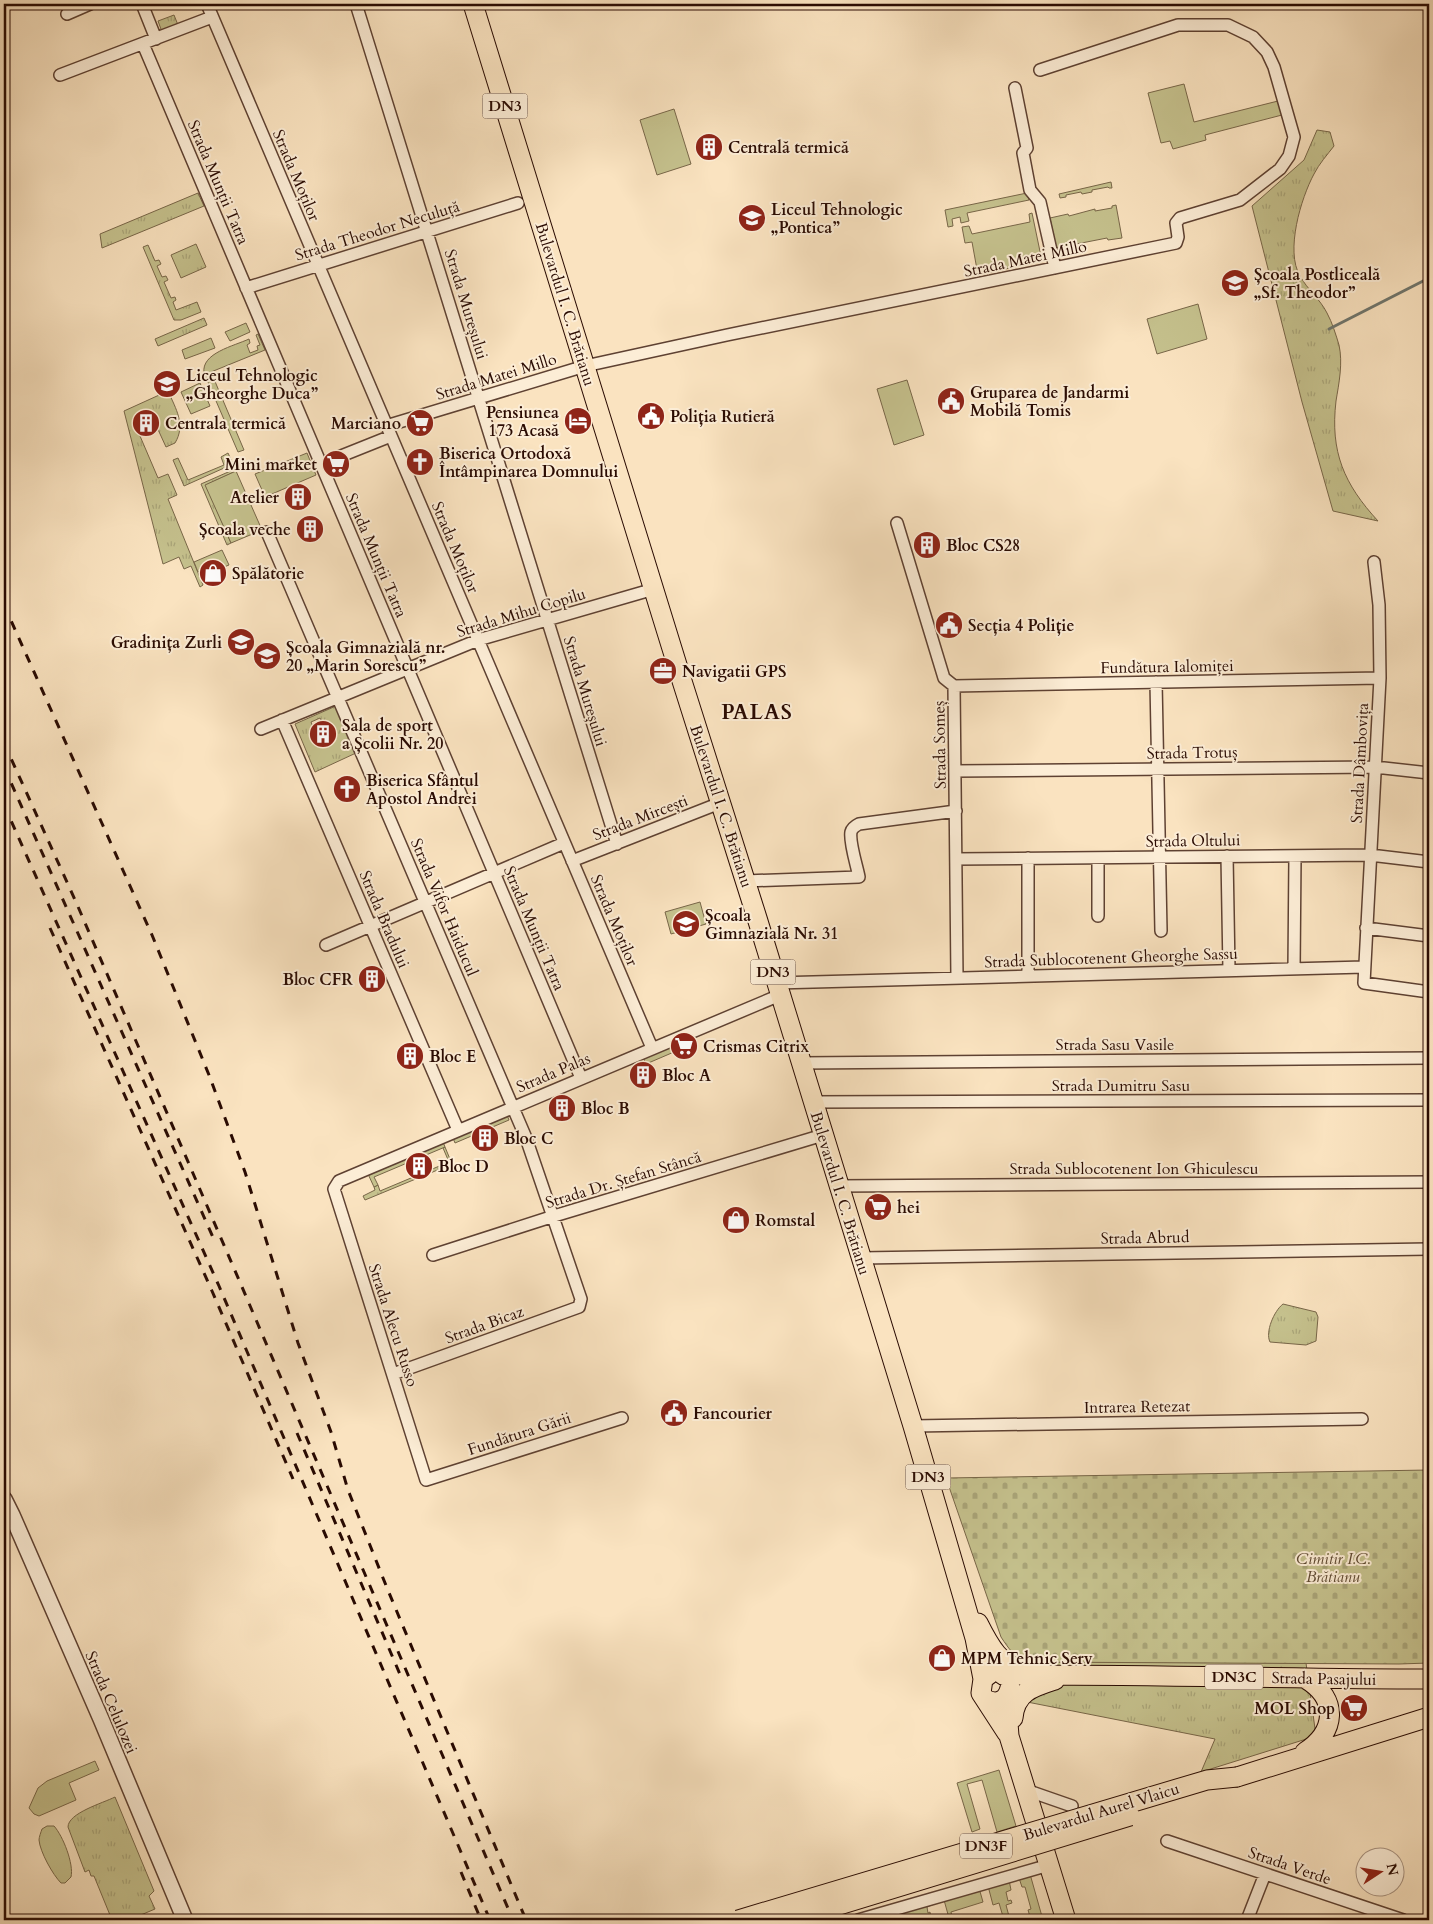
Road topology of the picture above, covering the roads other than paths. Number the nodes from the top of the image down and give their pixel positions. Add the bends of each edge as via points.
1 (90, 4) edge
2 (142, 4) edge
3 (356, 4) edge
4 (473, 4) edge
5 (211, 8) edge
6 (67, 14) dead end
7 (156, 39) junction
8 (143, 44) junction
9 (1040, 70) dead end
10 (60, 75) dead end
11 (1015, 88) dead end
12 (518, 203) dead end
13 (427, 232) junction
14 (318, 266) junction
15 (1055, 268) junction
16 (246, 288) junction
17 (585, 366) junction
18 (478, 398) junction
19 (389, 431) junction
20 (321, 464) junction
21 (897, 523) dead end
22 (267, 532) dead end
23 (1374, 562) dead end
24 (654, 589) junction
25 (548, 620) junction
26 (478, 640) junction
27 (408, 669) junction
28 (1380, 678) junction
29 (1156, 682) junction
30 (954, 686) junction
31 (338, 697) junction
32 (282, 720) junction
33 (261, 729) dead end
34 (1375, 767) junction
35 (1158, 769) junction
36 (955, 771) junction
37 (1429, 773) edge
38 (720, 803) junction
39 (956, 811) junction
40 (564, 843) junction
41 (617, 844) junction
42 (1370, 855) junction
43 (1227, 856) junction
44 (1295, 856) junction
45 (1160, 857) junction
46 (1028, 858) junction
47 (1098, 858) junction
48 (956, 859) junction
49 (572, 861) junction
50 (1429, 862) edge
51 (494, 873) junction
52 (745, 881) junction
53 (425, 902) junction
54 (1098, 916) dead end
55 (370, 926) junction
56 (1366, 928) junction
57 (1161, 930) dead end
58 (1429, 936) edge
59 (326, 945) dead end
60 (1364, 967) junction
61 (1294, 968) junction
62 (1229, 970) junction
63 (1028, 976) junction
64 (957, 978) junction
65 (778, 989) junction
66 (1429, 992) edge
67 (652, 1048) junction
68 (1429, 1058) edge
69 (801, 1063) junction
70 (581, 1078) junction
71 (1429, 1100) edge
72 (813, 1102) junction
73 (513, 1107) junction
74 (458, 1130) junction
75 (823, 1135) junction
76 (338, 1181) joint
77 (1429, 1182) edge
78 (839, 1186) junction
79 (554, 1216) junction
80 (1429, 1249) edge
81 (433, 1255) dead end
82 (861, 1258) junction
83 (582, 1299) joint
84 (393, 1374) junction
85 (622, 1418) dead end
86 (1362, 1419) dead end
87 (913, 1426) junction
88 (426, 1480) joint
89 (4, 1499) edge
90 (959, 1582) junction
91 (1068, 1675) junction
92 (994, 1676) junction
93 (1306, 1679) junction
94 (1429, 1679) edge
95 (1007, 1696) junction
96 (987, 1700) junction
97 (1429, 1717) edge
98 (1009, 1736) junction
99 (1015, 1755) junction
100 (1293, 1759) junction
101 (1237, 1777) junction
102 (1026, 1790) junction
103 (1072, 1806) dead end
104 (1167, 1841) dead end
105 (1049, 1865) junction
106 (1265, 1874) junction
107 (185, 1920) edge
108 (738, 1920) edge
109 (790, 1920) edge
110 (858, 1920) edge
111 (1065, 1920) edge
112 (1247, 1920) edge
113 (1403, 1920) edge

1 - 6 street
2 - 7 street
3 - 13 street, Strada Mureșului
4 - 17 main road, Bulevardul I. C. Brătianu / DN3
5 - 7 street
5 - 14 street, Strada Moților
7 - 8 street
8 - 10 street
8 - 16 street, Strada Munții Tatra
9 - 15 street, Strada Matei Millo via 1178,25 1228,25 1253,37 1267,52 1294,137 1289,156 1280,168 1240,200 1180,218 1176,223 1176,243
11 - 15 street via 1027,148 1023,153 1030,190 1040,202
12 - 13 street, Strada Theodor Neculuță
13 - 14 street, Strada Theodor Neculuță
13 - 18 street, Strada Mureșului
14 - 16 street, Strada Theodor Neculuță
14 - 19 street, Strada Moților
15 - 17 street, Strada Matei Millo
16 - 20 street, Strada Munții Tatra
17 - 18 street, Strada Matei Millo
17 - 24 main road, Bulevardul I. C. Brătianu / DN3
18 - 19 street, Strada Matei Millo
18 - 25 street, Strada Mureșului
19 - 20 street, Strada Matei Millo
19 - 26 street, Strada Moților
20 - 27 street, Strada Munții Tatra
21 - 30 street, Strada Someș via 944,678
22 - 31 street, Strada Vifor Haiducul
23 - 28 street, Strada Dâmbovița via 1380,605
24 - 25 street, Strada Mihu Copilu
24 - 38 main road, Bulevardul I. C. Brătianu / DN3
25 - 26 street, Strada Mihu Copilu
25 - 41 street, Strada Mureșului
26 - 27 street, Strada Mihu Copilu
26 - 40 street, Strada Moților
27 - 31 street, Strada Mihu Copilu
27 - 51 street, Strada Munții Tatra
28 - 29 street, Fundătura Ialomiței
28 - 34 street, Strada Dâmbovița
29 - 30 street, Fundătura Ialomiței
29 - 35 street
30 - 36 street, Strada Someș
31 - 32 street, Strada Mihu Copilu
31 - 53 street, Strada Vifor Haiducul
32 - 33 street, Strada Mihu Copilu
32 - 55 street, Strada Bradului
34 - 35 street, Strada Trotuș
34 - 37 street, Strada Trotuș
34 - 42 street, Strada Dâmbovița
35 - 36 street, Strada Trotuș
35 - 45 street
36 - 39 street, Strada Someș
38 - 41 street, Strada Mircești
38 - 52 main road, Bulevardul I. C. Brătianu / DN3
39 - 48 street, Strada Someș
39 - 52 street via 854,826 851,838 860,877
40 - 49 street, Strada Moților
40 - 51 street
41 - 49 street, Strada Mircești
42 - 44 street, Strada Oltului
42 - 50 street, Strada Oltului
42 - 56 street, Strada Dâmbovița
43 - 44 street, Strada Oltului
43 - 45 street, Strada Oltului
43 - 62 street
44 - 61 street
45 - 47 street, Strada Oltului
45 - 57 street
46 - 47 street, Strada Oltului
46 - 48 street, Strada Oltului
46 - 63 street
47 - 54 street
48 - 64 street, Strada Someș
49 - 67 street, Strada Moților
51 - 53 street
51 - 70 street, Strada Munții Tatra
52 - 65 main road, Bulevardul I. C. Brătianu / DN3
53 - 55 street
53 - 73 street, Strada Vifor Haiducul
55 - 59 street
55 - 74 street, Strada Bradului
56 - 58 street
56 - 60 street, Strada Dâmbovița
60 - 61 street, Strada Sublocotenent Gheorghe Sassu
60 - 66 street via 1364,983
61 - 62 street, Strada Sublocotenent Gheorghe Sassu
62 - 63 street, Strada Sublocotenent Gheorghe Sassu
63 - 64 street, Strada Sublocotenent Gheorghe Sassu
64 - 65 street, Strada Sublocotenent Gheorghe Sassu
65 - 67 street, Strada Palas
65 - 69 main road, Bulevardul I. C. Brătianu / DN3
67 - 70 street, Strada Palas
68 - 69 street, Strada Sasu Vasile
69 - 72 main road, Bulevardul I. C. Brătianu / DN3
70 - 73 street, Strada Palas
71 - 72 street, Strada Dumitru Sasu
72 - 75 main road, Bulevardul I. C. Brătianu / DN3
73 - 74 street, Strada Palas
73 - 79 street, Strada Vifor Haiducul
74 - 76 street, Strada Palas
75 - 78 main road, Bulevardul I. C. Brătianu / DN3
75 - 79 street, Strada Dr. Ștefan Stâncă
76 - 84 street, Strada Alecu Russo via 334,1189
77 - 78 street, Strada Sublocotenent Ion Ghiculescu
78 - 82 main road, Bulevardul I. C. Brătianu / DN3
79 - 81 street, Strada Dr. Ștefan Stâncă
79 - 83 street, Strada Vifor Haiducul
80 - 82 street, Strada Abrud
82 - 87 main road, Bulevardul I. C. Brătianu / DN3
83 - 84 street, Strada Bicaz via 579,1307
84 - 88 street, Strada Alecu Russo
85 - 88 street, Fundătura Gării
86 - 87 street, Intrarea Retezat
87 - 90 main road, Bulevardul I. C. Brătianu / DN3
89 - 107 street, Strada Celulozei
90 - 91 main road via 985,1638 1005,1663 1023,1670
90 - 92 main road, Bulevardul I. C. Brătianu / DN3 via 975,1638
91 - 92 main road, Strada Pasajului / DN3C
91 - 93 main road, Strada Pasajului / DN3C
91 - 95 main road, Strada Pasajului / DN3C via 1037,1682
91 - 99 main road via 1031,1689 1017,1701 1013,1718
92 - 95 main road, DN3 via 1006,1678 1010,1686
92 - 96 main road, DN3 via 981,1684 981,1693
93 - 94 main road, Strada Pasajului / DN3C
93 - 100 main road via 1323,1691 1329,1719 1316,1745
95 - 96 main road via 999,1702
95 - 98 main road, DN3
96 - 98 main road, DN3
97 - 100 main road, Bulevardul Aurel Vlaicu / DN3F
98 - 99 main road, DN3
99 - 102 main road, DN3
100 - 101 main road, Bulevardul Aurel Vlaicu / DN3F
101 - 108 main road, Bulevardul Aurel Vlaicu / DN3F, bridge via 1207,1780
101 - 109 main road, Bulevardul Aurel Vlaicu / DN3F, bridge via 1212,1790
102 - 103 street
102 - 105 main road, DN3
104 - 106 street, Strada Verde
105 - 110 street
105 - 111 main road, DN3
106 - 112 street
106 - 113 street, Strada Verde

